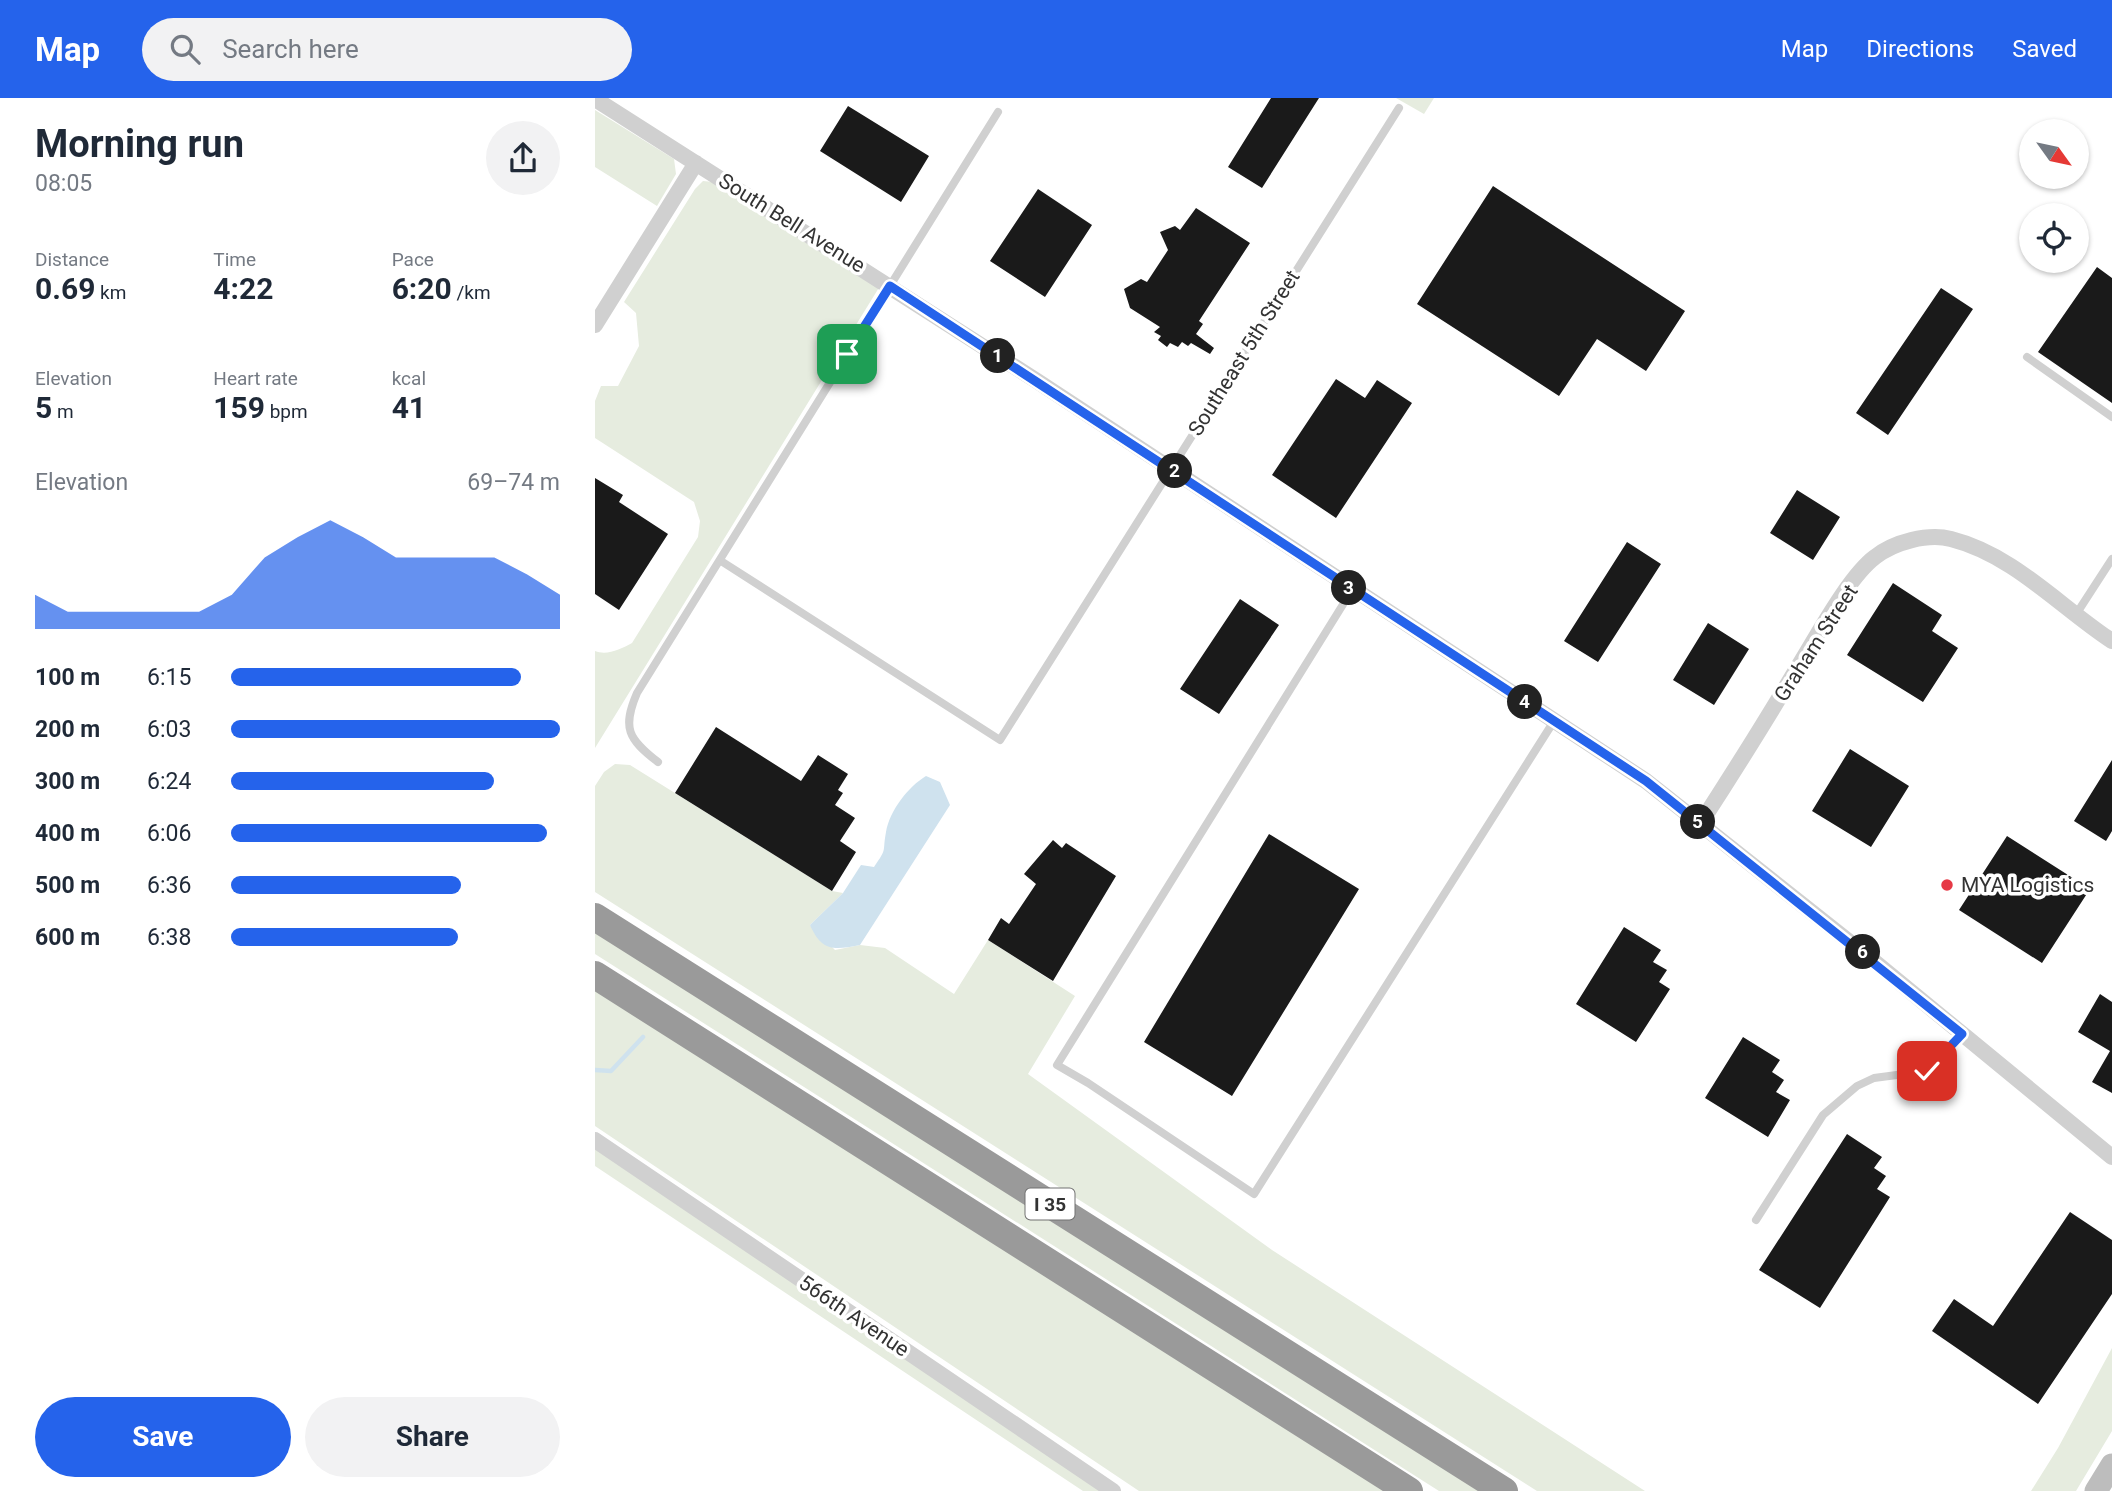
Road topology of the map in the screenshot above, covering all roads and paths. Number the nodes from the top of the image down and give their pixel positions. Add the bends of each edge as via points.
1 (595, 99) edge
2 (1399, 108) dead end
3 (998, 112) dead end
4 (696, 163) junction
5 (890, 286) junction
6 (595, 325) edge
7 (2027, 357) dead end
8 (2112, 417) edge
9 (1171, 468) junction
10 (2112, 559) edge
11 (721, 561) junction
12 (1352, 590) junction
13 (2075, 616) junction
14 (2112, 641) edge
15 (1555, 722) junction
16 (658, 762) dead end
17 (1700, 824) junction
18 (595, 917) edge
19 (595, 975) edge
20 (1962, 1034) junction
21 (595, 1140) edge
22 (2112, 1157) edge
23 (1756, 1220) dead end
24 (2112, 1465) edge
25 (1113, 1491) edge
26 (1409, 1491) edge
27 (1504, 1491) edge
28 (2096, 1491) edge

1 - 4 street, South Bell Avenue
2 - 9 lane, Southeast 5th Street
3 - 5 lane
4 - 5 street, South Bell Avenue
4 - 6 street
5 - 9 street, South Bell Avenue
5 - 11 lane
7 - 8 lane
9 - 11 lane, Southeast 5th Street via 1000,740
9 - 12 street, South Bell Avenue
10 - 13 lane
11 - 16 lane via 637,693 627,717 629,733
12 - 15 street, South Bell Avenue
12 - 15 lane via 1057,1065 1254,1194
13 - 14 street, Graham Street
13 - 17 street, Graham Street via 2016,568 1949,538 1891,547 1873,558 1836,605
15 - 17 street, South Bell Avenue via 1646,781
17 - 20 street, South Bell Avenue
18 - 27 highway, I 35
19 - 26 highway, I 35
20 - 22 street, South Bell Avenue
20 - 23 lane via 1927,1071 1874,1078 1857,1086 1823,1115
21 - 25 street, 566th Avenue
24 - 28 main road

